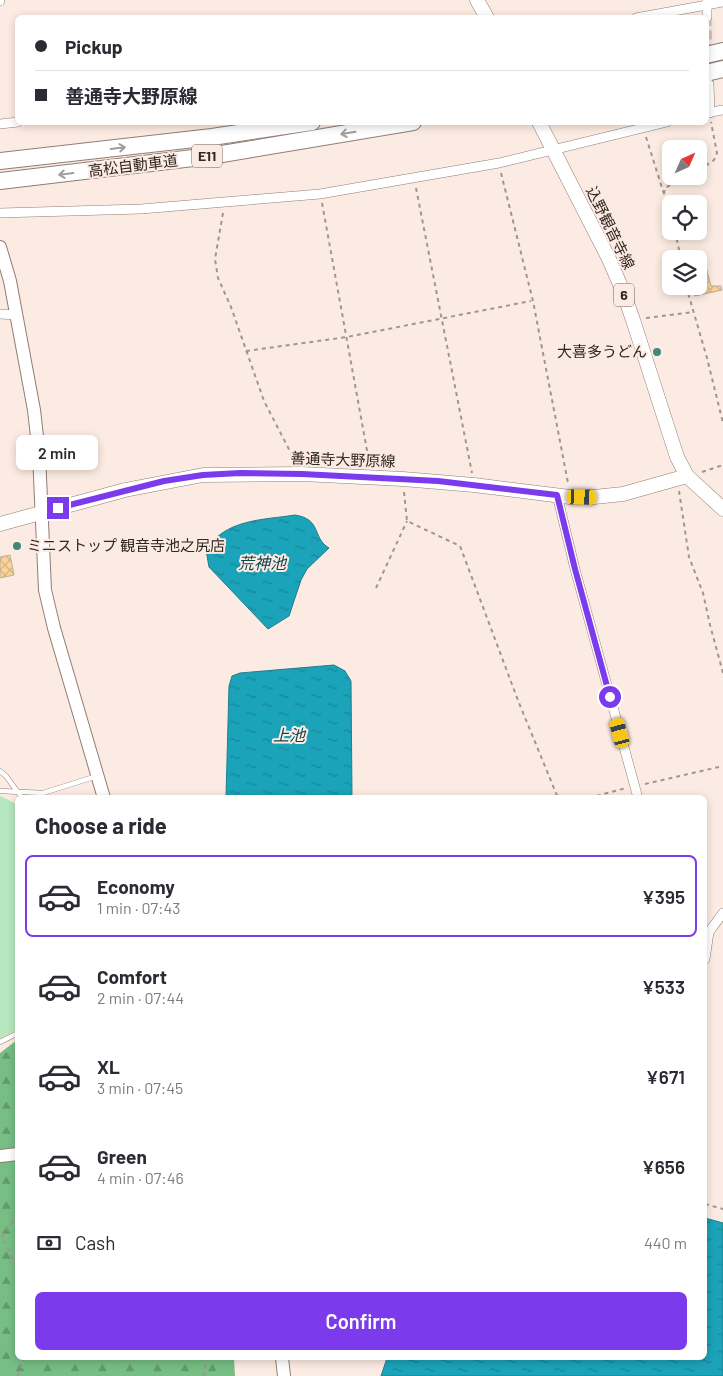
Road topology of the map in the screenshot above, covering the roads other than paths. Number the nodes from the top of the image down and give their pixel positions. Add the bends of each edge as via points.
1 (477, 0) edge
2 (707, 2) edge
3 (723, 2) edge
4 (485, 15) edge
5 (649, 15) edge
6 (707, 15) edge
7 (723, 51) edge
8 (709, 54) edge
9 (723, 69) edge
10 (709, 77) edge
11 (723, 110) edge
12 (709, 113) edge
13 (15, 122) edge
14 (0, 124) edge
15 (292, 125) edge
16 (395, 125) edge
17 (540, 125) edge
18 (655, 125) edge
19 (553, 150) junction
20 (0, 161) edge
21 (0, 181) edge
22 (0, 214) edge
23 (0, 247) edge
24 (0, 314) edge
25 (16, 315) junction
26 (682, 477) junction
27 (564, 496) junction
28 (723, 509) edge
29 (43, 512) junction
30 (0, 524) edge
31 (0, 771) edge
32 (98, 776) junction
33 (0, 791) edge
34 (18, 792) junction
35 (20, 795) edge
36 (103, 795) edge
37 (637, 795) edge
38 (723, 913) edge
39 (707, 932) edge
40 (15, 1034) edge
41 (0, 1042) edge
42 (15, 1154) edge
43 (0, 1156) edge
44 (282, 1360) edge
45 (284, 1376) edge

1 - 4 main road
2 - 3 street
2 - 5 street
2 - 6 street
7 - 8 highway
9 - 10 highway
11 - 12 street
13 - 14 street
20 -> 15 highway, 高松自動車道 / E11
16 -> 21 highway, 高松自動車道 / E11 via 210,156
17 - 19 main road, 込野観音寺線 / 6
18 - 19 street
19 - 22 street via 499,163 320,194 141,209
19 - 26 main road, 込野観音寺線 / 6 via 609,260 633,320
23 - 25 street
24 - 25 street
25 - 29 street via 34,410
26 - 27 main road, 善通寺大野原線 via 623,494 594,498
26 - 28 main road, 込野観音寺線 / 6
27 - 29 main road, 善通寺大野原線 via 403,479 302,474 203,475 125,490
27 - 37 street via 577,578
29 - 30 main road, 善通寺大野原線
29 - 32 street via 45,590
31 - 34 lane
32 - 34 lane via 43,793
32 - 36 street
33 - 34 lane
34 - 35 lane
38 - 39 street
40 - 41 lane
42 - 43 street
44 - 45 street

